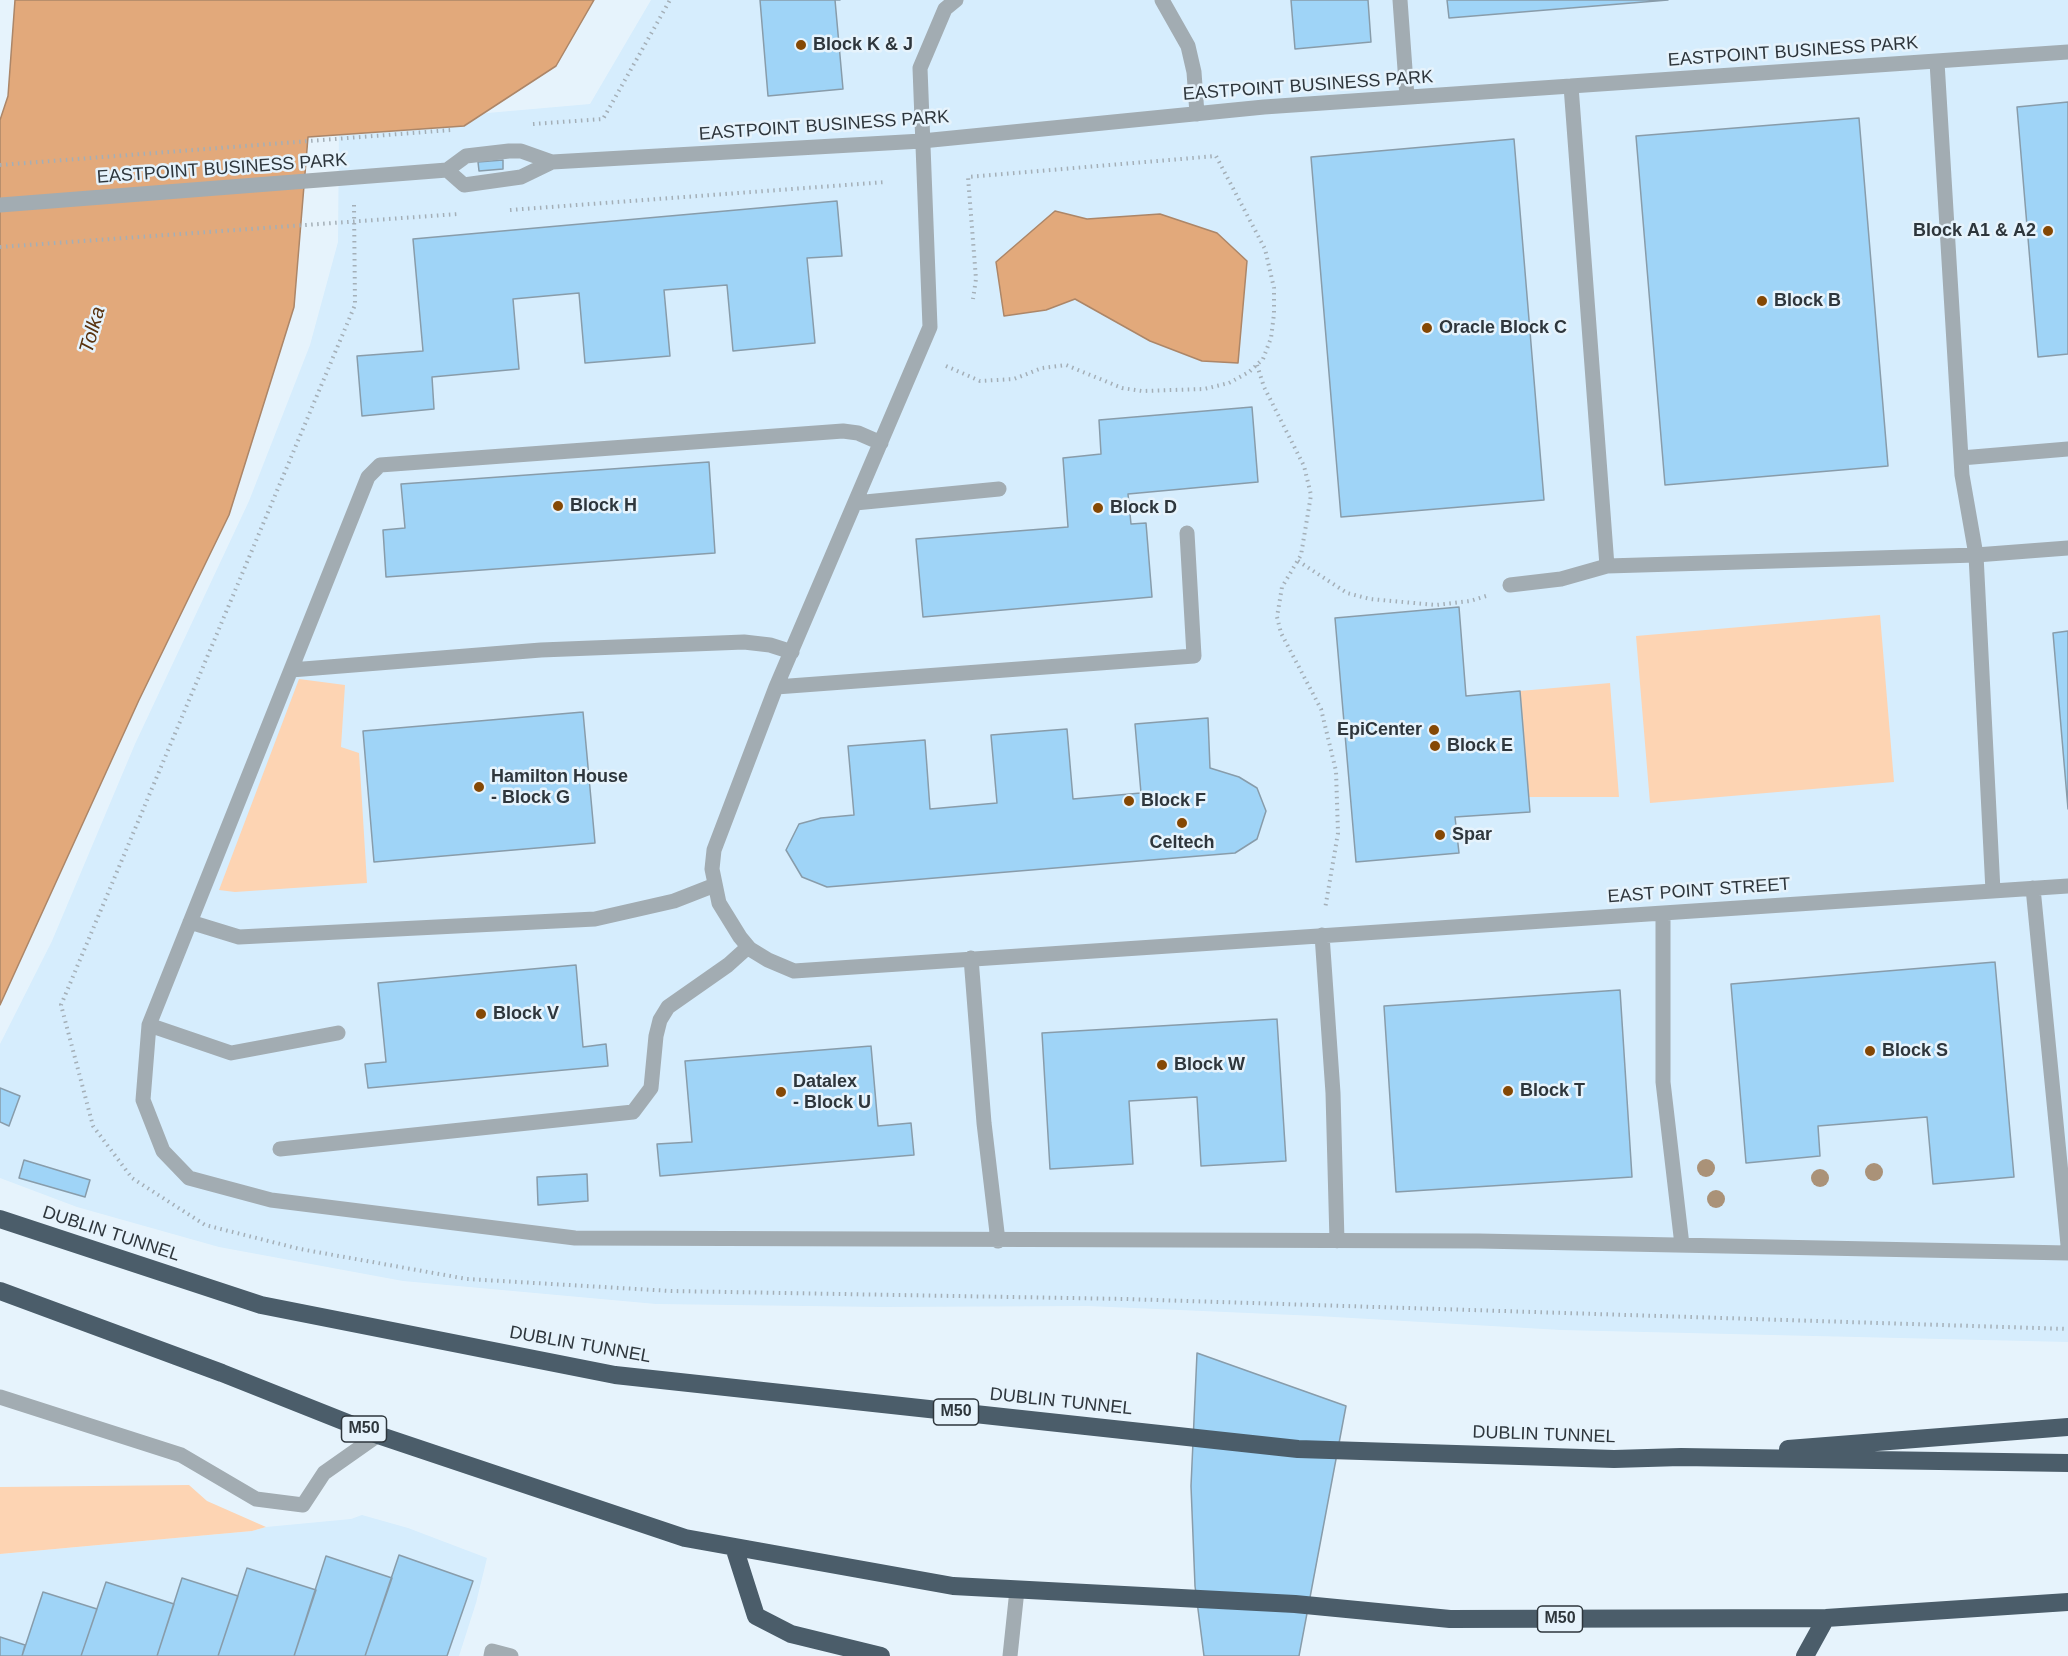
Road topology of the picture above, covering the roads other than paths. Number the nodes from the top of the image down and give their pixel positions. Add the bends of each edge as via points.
1 (956, 0) edge
2 (1162, 0) edge
3 (1400, 0) edge
4 (2068, 52) edge
5 (1937, 62) junction
6 (1571, 86) junction
7 (1407, 98) junction
8 (1197, 114) junction
9 (922, 141) junction
10 (552, 162) junction
11 (447, 170) junction
12 (0, 205) edge
13 (881, 443) junction
14 (2068, 449) edge
15 (1961, 458) junction
16 (999, 489) dead end
17 (855, 503) junction
18 (1187, 532) dead end
19 (2068, 548) edge
20 (1976, 555) junction
21 (1607, 566) junction
22 (1510, 585) road end
23 (792, 652) junction
24 (291, 670) junction
25 (776, 687) junction
26 (715, 885) junction
27 (2068, 886) edge
28 (2033, 888) junction
29 (1993, 891) junction
30 (1663, 913) junction
31 (190, 922) junction
32 (1327, 935) junction
33 (748, 947) junction
34 (970, 958) junction
35 (149, 1025) junction
36 (338, 1033) dead end
37 (280, 1149) dead end
38 (0, 1219) edge
39 (998, 1241) junction
40 (1337, 1241) junction
41 (1682, 1245) junction
42 (2068, 1245) edge
43 (2068, 1253) edge
44 (0, 1291) edge
45 (0, 1397) edge
46 (2068, 1427) edge
47 (378, 1435) junction
48 (1681, 1456) junction
49 (2068, 1463) edge
50 (734, 1547) junction
51 (1017, 1590) junction
52 (2068, 1602) edge
53 (1826, 1618) junction
54 (491, 1656) edge
55 (511, 1656) edge
56 (881, 1656) edge
57 (1010, 1656) edge
58 (1805, 1656) edge

1 - 9 lane via 945,9 920,68
2 - 8 lane via 1188,46
3 - 7 lane
4 - 5 lane, EASTPOINT BUSINESS PARK
5 - 6 lane, EASTPOINT BUSINESS PARK
5 - 15 lane
6 - 7 lane, EASTPOINT BUSINESS PARK
6 - 21 lane
7 - 8 lane, EASTPOINT BUSINESS PARK
8 - 9 lane, EASTPOINT BUSINESS PARK
9 - 10 lane, EASTPOINT BUSINESS PARK
9 - 13 lane via 930,327
10 - 11 lane, EASTPOINT BUSINESS PARK via 509,151 466,156
10 - 11 lane, EASTPOINT BUSINESS PARK via 521,177 464,185
11 - 12 lane, EASTPOINT BUSINESS PARK
13 - 17 lane
13 - 24 lane via 843,431 380,465 368,477
14 - 15 lane
15 - 20 lane
16 - 17 lane
17 - 23 lane
18 - 25 lane via 1194,656
19 - 20 lane
20 - 21 lane
20 - 29 lane
21 - 22 lane via 1561,579
23 - 24 lane via 744,642 541,650
23 - 25 lane
24 - 31 lane
25 - 26 lane via 714,850
26 - 31 lane via 674,901 595,919 239,938
26 - 33 lane via 723,910
27 - 28 lane, EAST POINT STREET
28 - 29 lane, EAST POINT STREET
28 - 42 lane
29 - 30 lane, EAST POINT STREET
30 - 32 lane, EAST POINT STREET
30 - 41 lane via 1663,1082
31 - 35 lane
32 - 34 lane, EAST POINT STREET
32 - 40 lane
33 - 34 lane, EAST POINT STREET via 794,971
33 - 37 lane via 729,965 668,1006 656,1036 651,1088 633,1112
34 - 39 lane
35 - 36 lane via 231,1053
35 - 39 lane via 142,1100 163,1151 189,1178 271,1200 575,1238
38 - 48 highway, DUBLIN TUNNEL / M50 via 261,1305 615,1375 1298,1449 1614,1459
39 - 40 lane
40 - 41 lane
41 - 43 lane
44 - 47 highway, M50 via 222,1372
45 - 47 lane via 182,1455 256,1499 303,1505 324,1473
46 - 48 highway, M50
47 - 50 highway, M50 via 686,1538
48 - 49 highway, DUBLIN TUNNEL / M50
50 - 51 highway, M50 via 953,1586
50 - 56 highway via 756,1616 791,1634
51 - 53 highway, M50 via 1295,1604 1450,1619
51 - 57 lane
52 - 53 highway, M50
53 - 58 highway
54 - 55 lane via 492,1651

